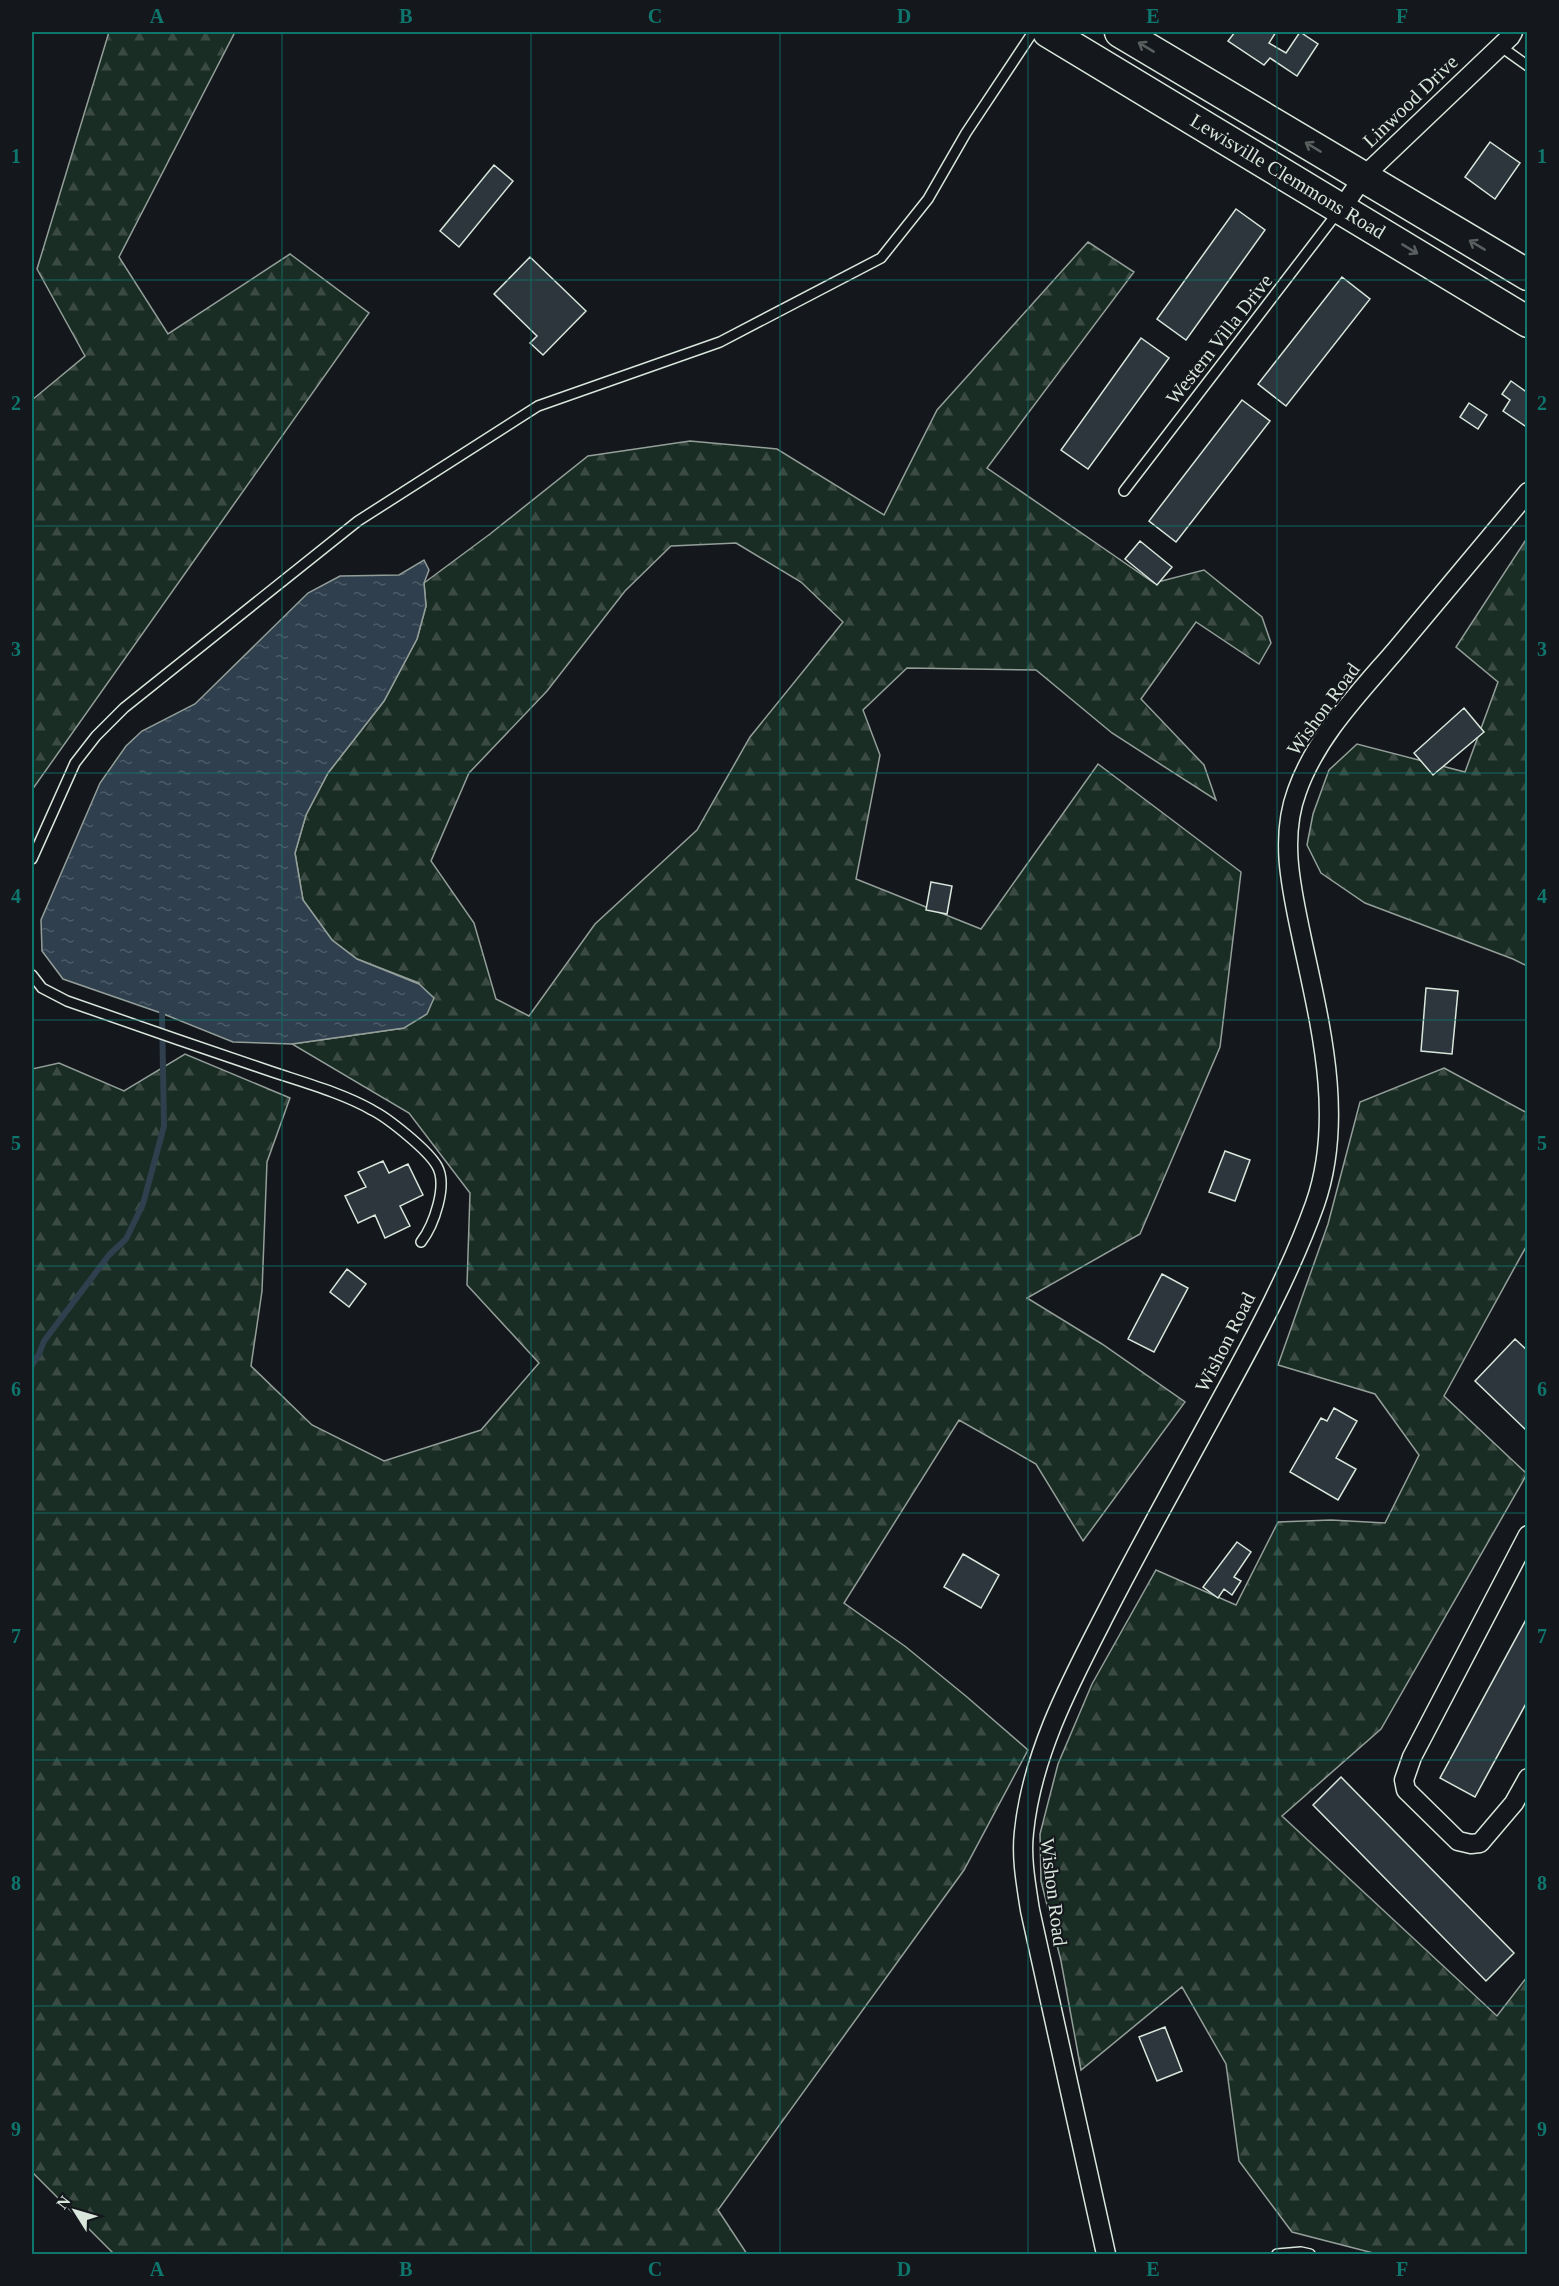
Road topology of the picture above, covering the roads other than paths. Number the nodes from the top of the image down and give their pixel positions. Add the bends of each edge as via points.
1 (1033, 32) edge
2 (1048, 32) edge
3 (1120, 32) edge
4 (1514, 32) edge
5 (1500, 46) junction
6 (1527, 66) edge
7 (1364, 177) junction
8 (1342, 208) junction
9 (1527, 275) edge
10 (1527, 322) edge
11 (1124, 491) dead end
12 (1527, 492) edge
13 (32, 859) edge
14 (32, 975) edge
15 (421, 1242) dead end
16 (1527, 1535) edge
17 (1527, 1778) edge
18 (1108, 2254) edge
19 (1277, 2254) edge
20 (1310, 2254) edge

1 - 13 lane via 928,199 881,258 720,342 538,406 358,521 124,708 96,736 75,763
2 - 8 main road, Lewisville Clemmons Road
7 -> 3 main road, Lewisville Clemmons Road
4 - 5 street, Linwood Drive
5 - 6 lane
5 - 7 street, Linwood Drive
7 - 8 street, Linwood Drive
9 -> 7 main road, Lewisville Clemmons Road
8 -> 10 main road, Lewisville Clemmons Road
8 - 11 lane, Western Villa Drive
12 - 18 street, Wishon Road via 1347,708 1319,746 1294,797 1288,854 1327,1069 1327,1135 1316,1200 1250,1347 1070,1682 1045,1743 1029,1797 1023,1863 1030,1910
14 - 15 lane via 42,988 67,1001 372,1110 431,1156 442,1177 436,1208
16 - 17 street via 1404,1780 1406,1790 1458,1841 1480,1843 1514,1803
19 - 20 lane

